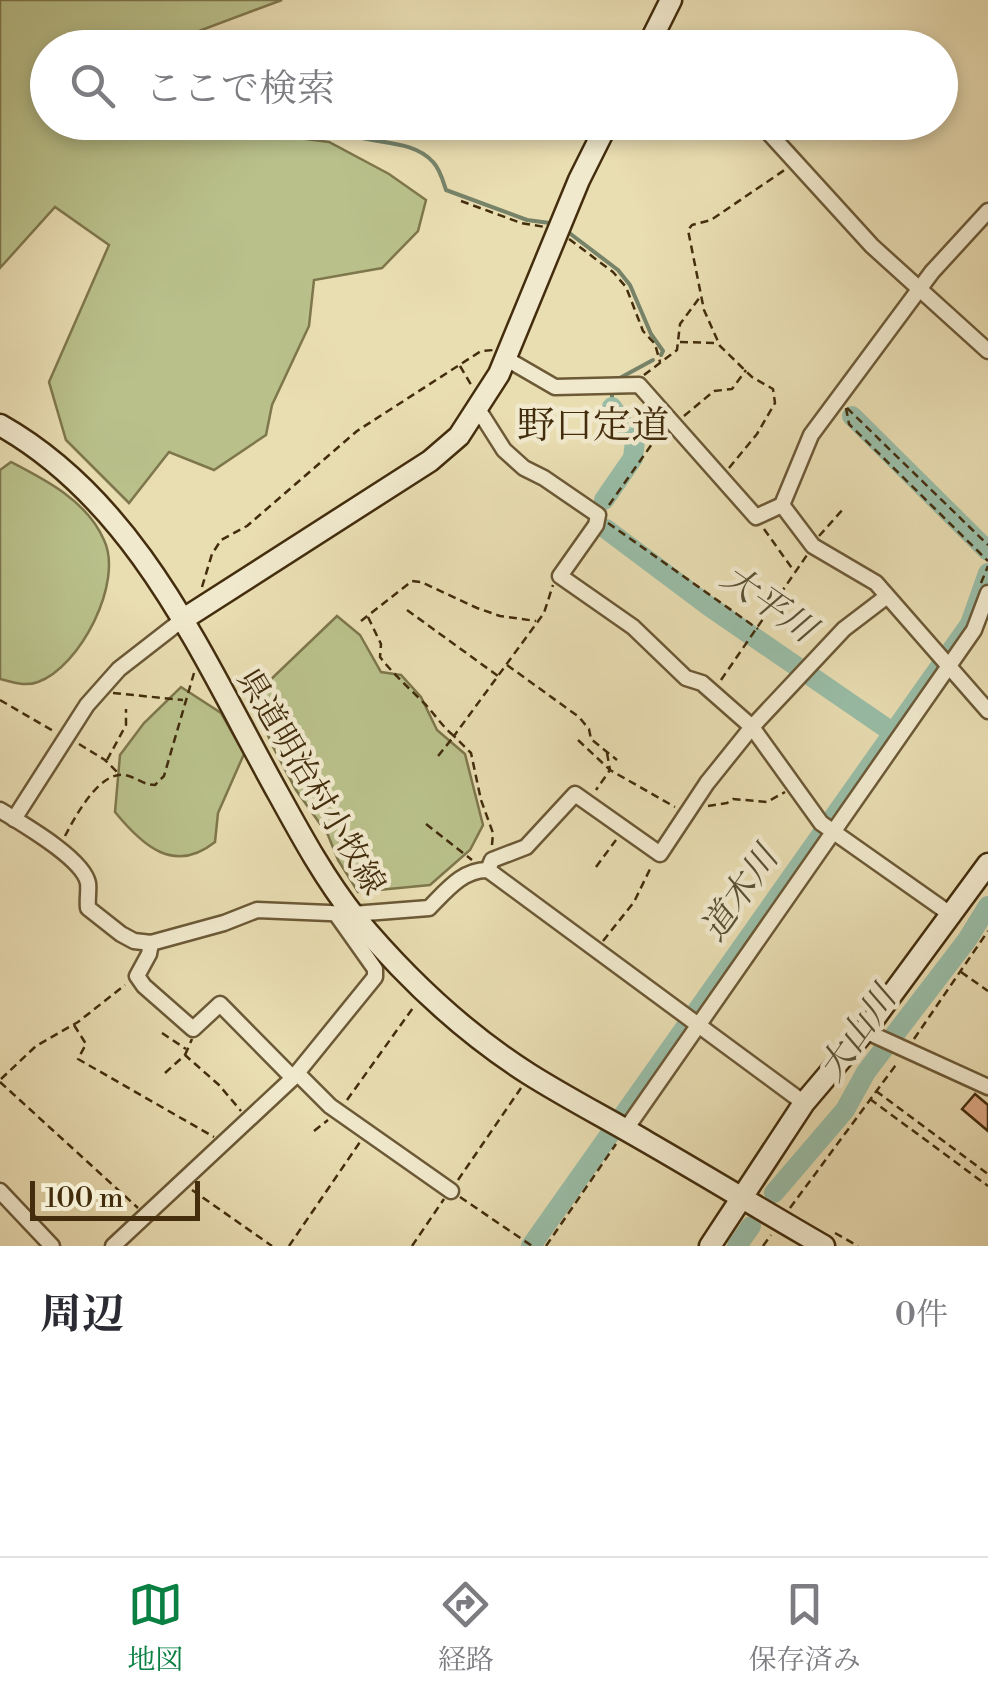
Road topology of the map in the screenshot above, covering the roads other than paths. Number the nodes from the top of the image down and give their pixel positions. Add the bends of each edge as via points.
1 (672, 0) edge
2 (656, 30) edge
3 (600, 140) edge
4 (774, 140) edge
5 (988, 211) edge
6 (922, 288) junction
7 (988, 351) edge
8 (506, 357) junction
9 (482, 403) junction
10 (0, 425) edge
11 (782, 505) junction
12 (988, 593) edge
13 (886, 597) junction
14 (182, 620) junction
15 (948, 668) junction
16 (988, 711) edge
17 (752, 727) junction
18 (0, 810) edge
19 (14, 819) junction
20 (828, 827) junction
21 (988, 864) edge
22 (488, 866) junction
23 (344, 914) junction
24 (952, 916) junction
25 (151, 942) junction
26 (694, 1021) junction
27 (870, 1034) junction
28 (294, 1075) junction
29 (988, 1087) edge
30 (804, 1103) junction
31 (618, 1125) junction
32 (450, 1190) road end
33 (0, 1191) edge
34 (742, 1197) junction
35 (52, 1246) edge
36 (114, 1246) edge
37 (710, 1246) edge
38 (824, 1246) edge

1 - 2 main road
3 - 8 main road
4 - 6 street via 872,246
5 - 6 street
6 - 7 street
6 - 11 street via 842,403 811,435
8 - 9 main road
8 - 11 street via 556,386 639,384 756,517
9 - 14 main road via 430,461
9 - 17 street via 504,450 598,515 560,576 633,627
10 - 14 main road, 県道明治村小牧線 via 95,499
11 - 13 street via 813,546 876,583
12 - 15 street via 974,630
13 - 15 street
13 - 17 street via 844,629
14 - 19 street via 96,695
14 - 23 main road, 県道明治村小牧線
15 - 16 street
15 - 20 street
17 - 20 street
17 - 22 street via 659,854 575,794 526,847
18 - 19 street
19 - 25 street via 80,870 96,916 134,941
20 - 24 street
20 - 26 street
21 - 24 main road
22 - 23 street via 455,881 429,908
22 - 26 street
23 - 25 street via 257,910
23 - 28 street via 375,977
23 - 31 main road, 県道明治村小牧線 via 473,1034
24 - 27 main road
25 - 28 street via 137,976 144,986 193,1029 220,1004
26 - 30 street
26 - 31 street
27 - 29 street
27 - 30 main road
28 - 32 street
28 - 36 street
30 - 34 main road
31 - 34 main road, 県道明治村小牧線
33 - 35 street
34 - 37 main road
34 - 38 main road, 県道明治村小牧線

